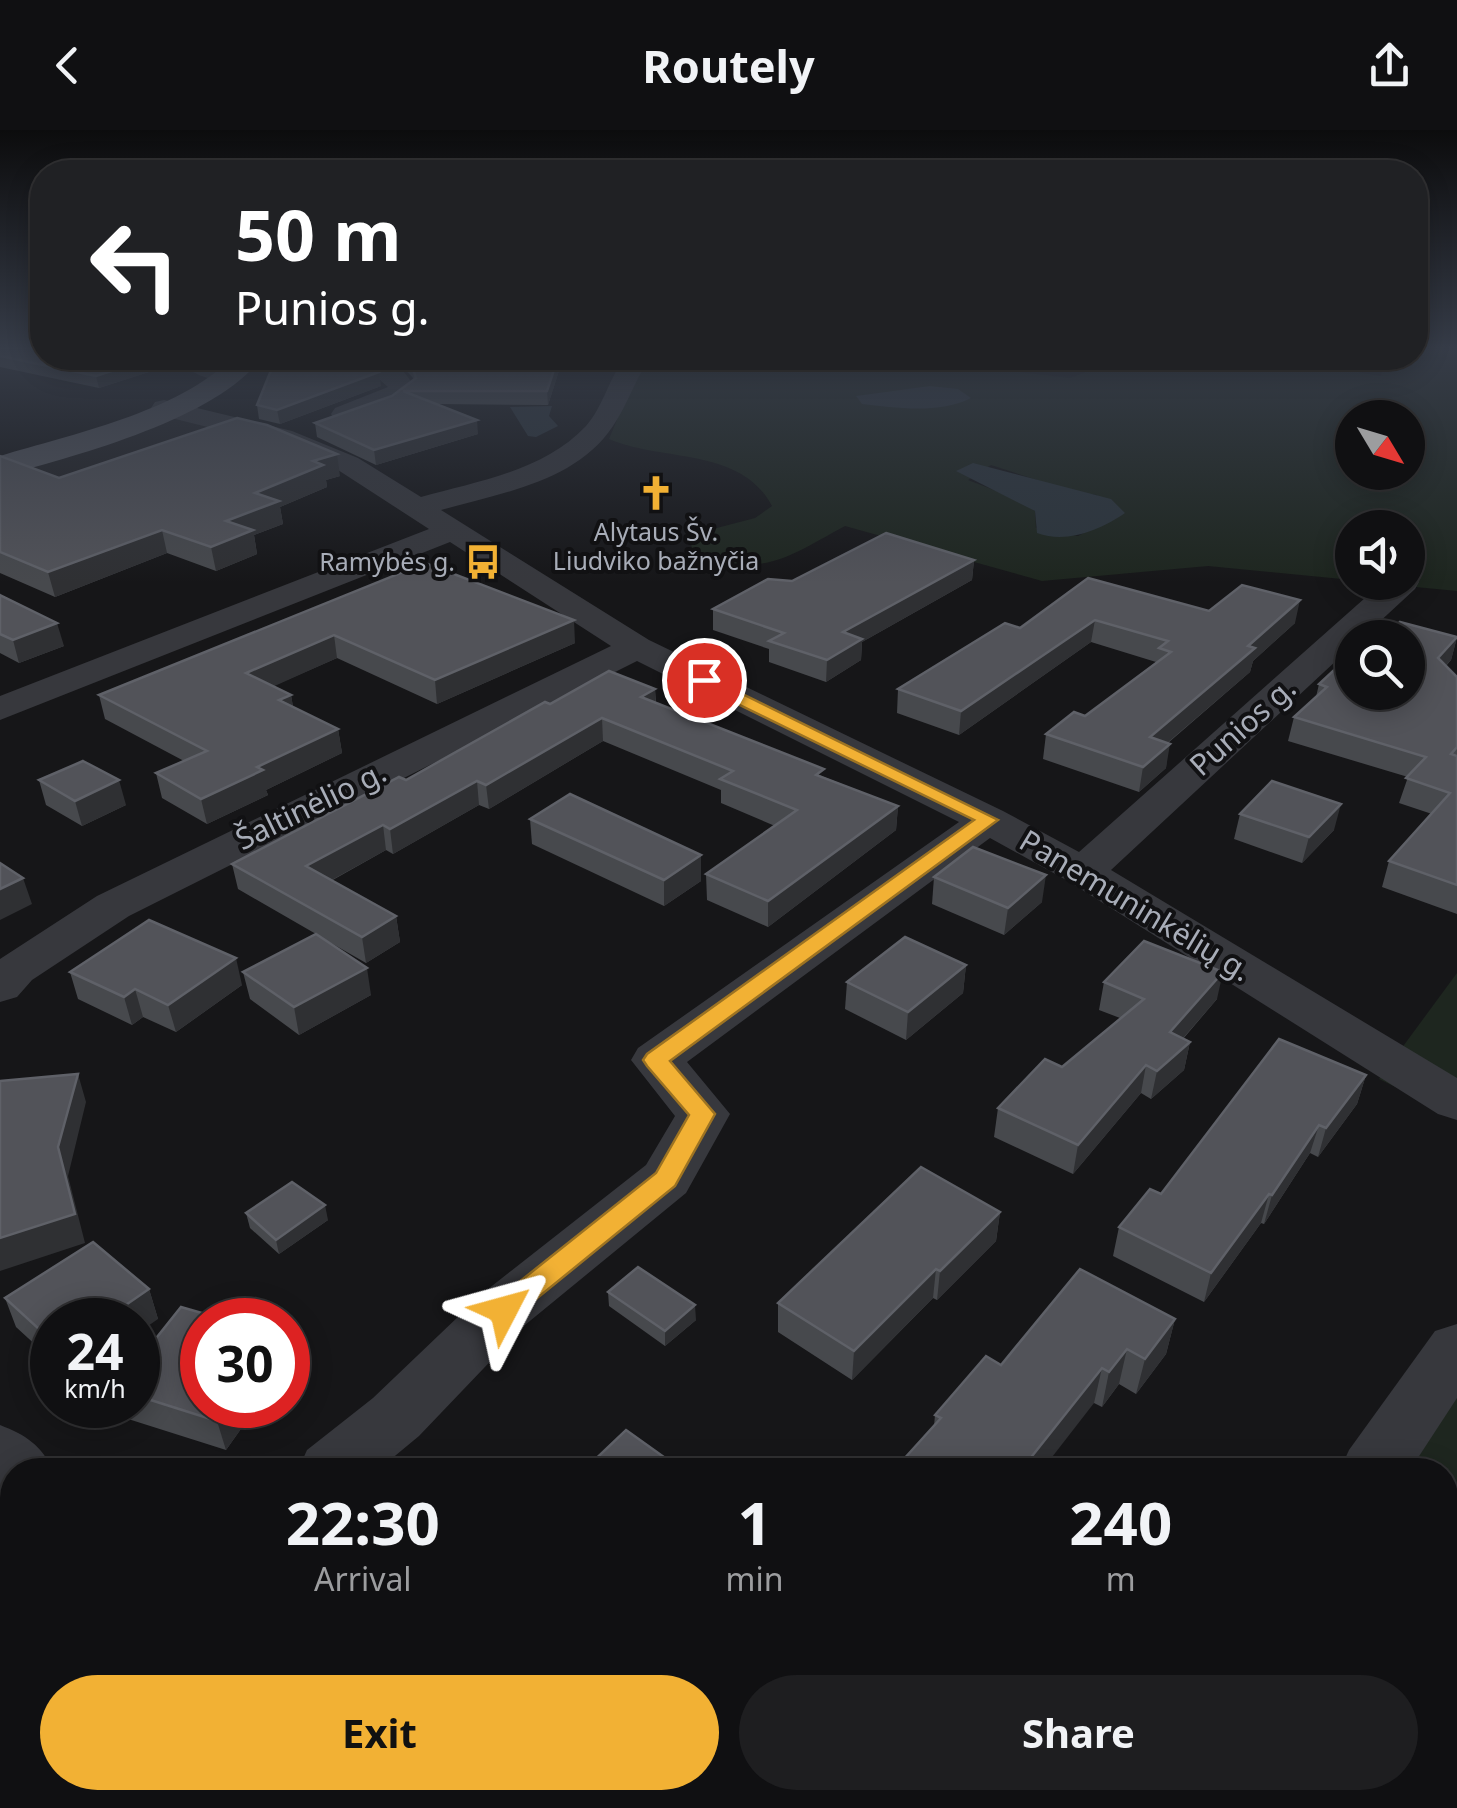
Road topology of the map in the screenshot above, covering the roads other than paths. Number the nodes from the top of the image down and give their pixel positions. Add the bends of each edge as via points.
1 (80, 426) edge
2 (120, 426) edge
3 (238, 426) edge
4 (313, 426) edge
5 (598, 426) edge
6 (282, 437) junction
7 (0, 450) edge
8 (0, 466) edge
9 (416, 508) junction
10 (451, 530) junction
11 (1384, 600) edge
12 (637, 647) junction
13 (0, 709) edge
14 (988, 820) junction
15 (1083, 872) junction
16 (0, 987) edge
17 (1457, 1102) edge
18 (1457, 1348) edge
19 (346, 1458) edge
20 (1382, 1458) edge

1 - 7 main road
2 - 8 main road
3 - 6 street, Panemuninkėlių g.
4 - 6 street
5 - 9 street via 581,446 516,478
6 - 9 street, Panemuninkėlių g. via 348,464
9 - 10 street, Panemuninkėlių g.
10 - 12 street, Panemuninkėlių g.
10 - 13 street
11 - 15 street, Punios g.
12 - 14 street, Panemuninkėlių g.
12 - 16 street, Šaltinėlio g. via 113,906 15,970
14 - 15 street, Panemuninkėlių g.
14 - 19 street via 656,1060 703,1114 666,1179 504,1310
15 - 17 street, Panemuninkėlių g.
18 - 20 street

